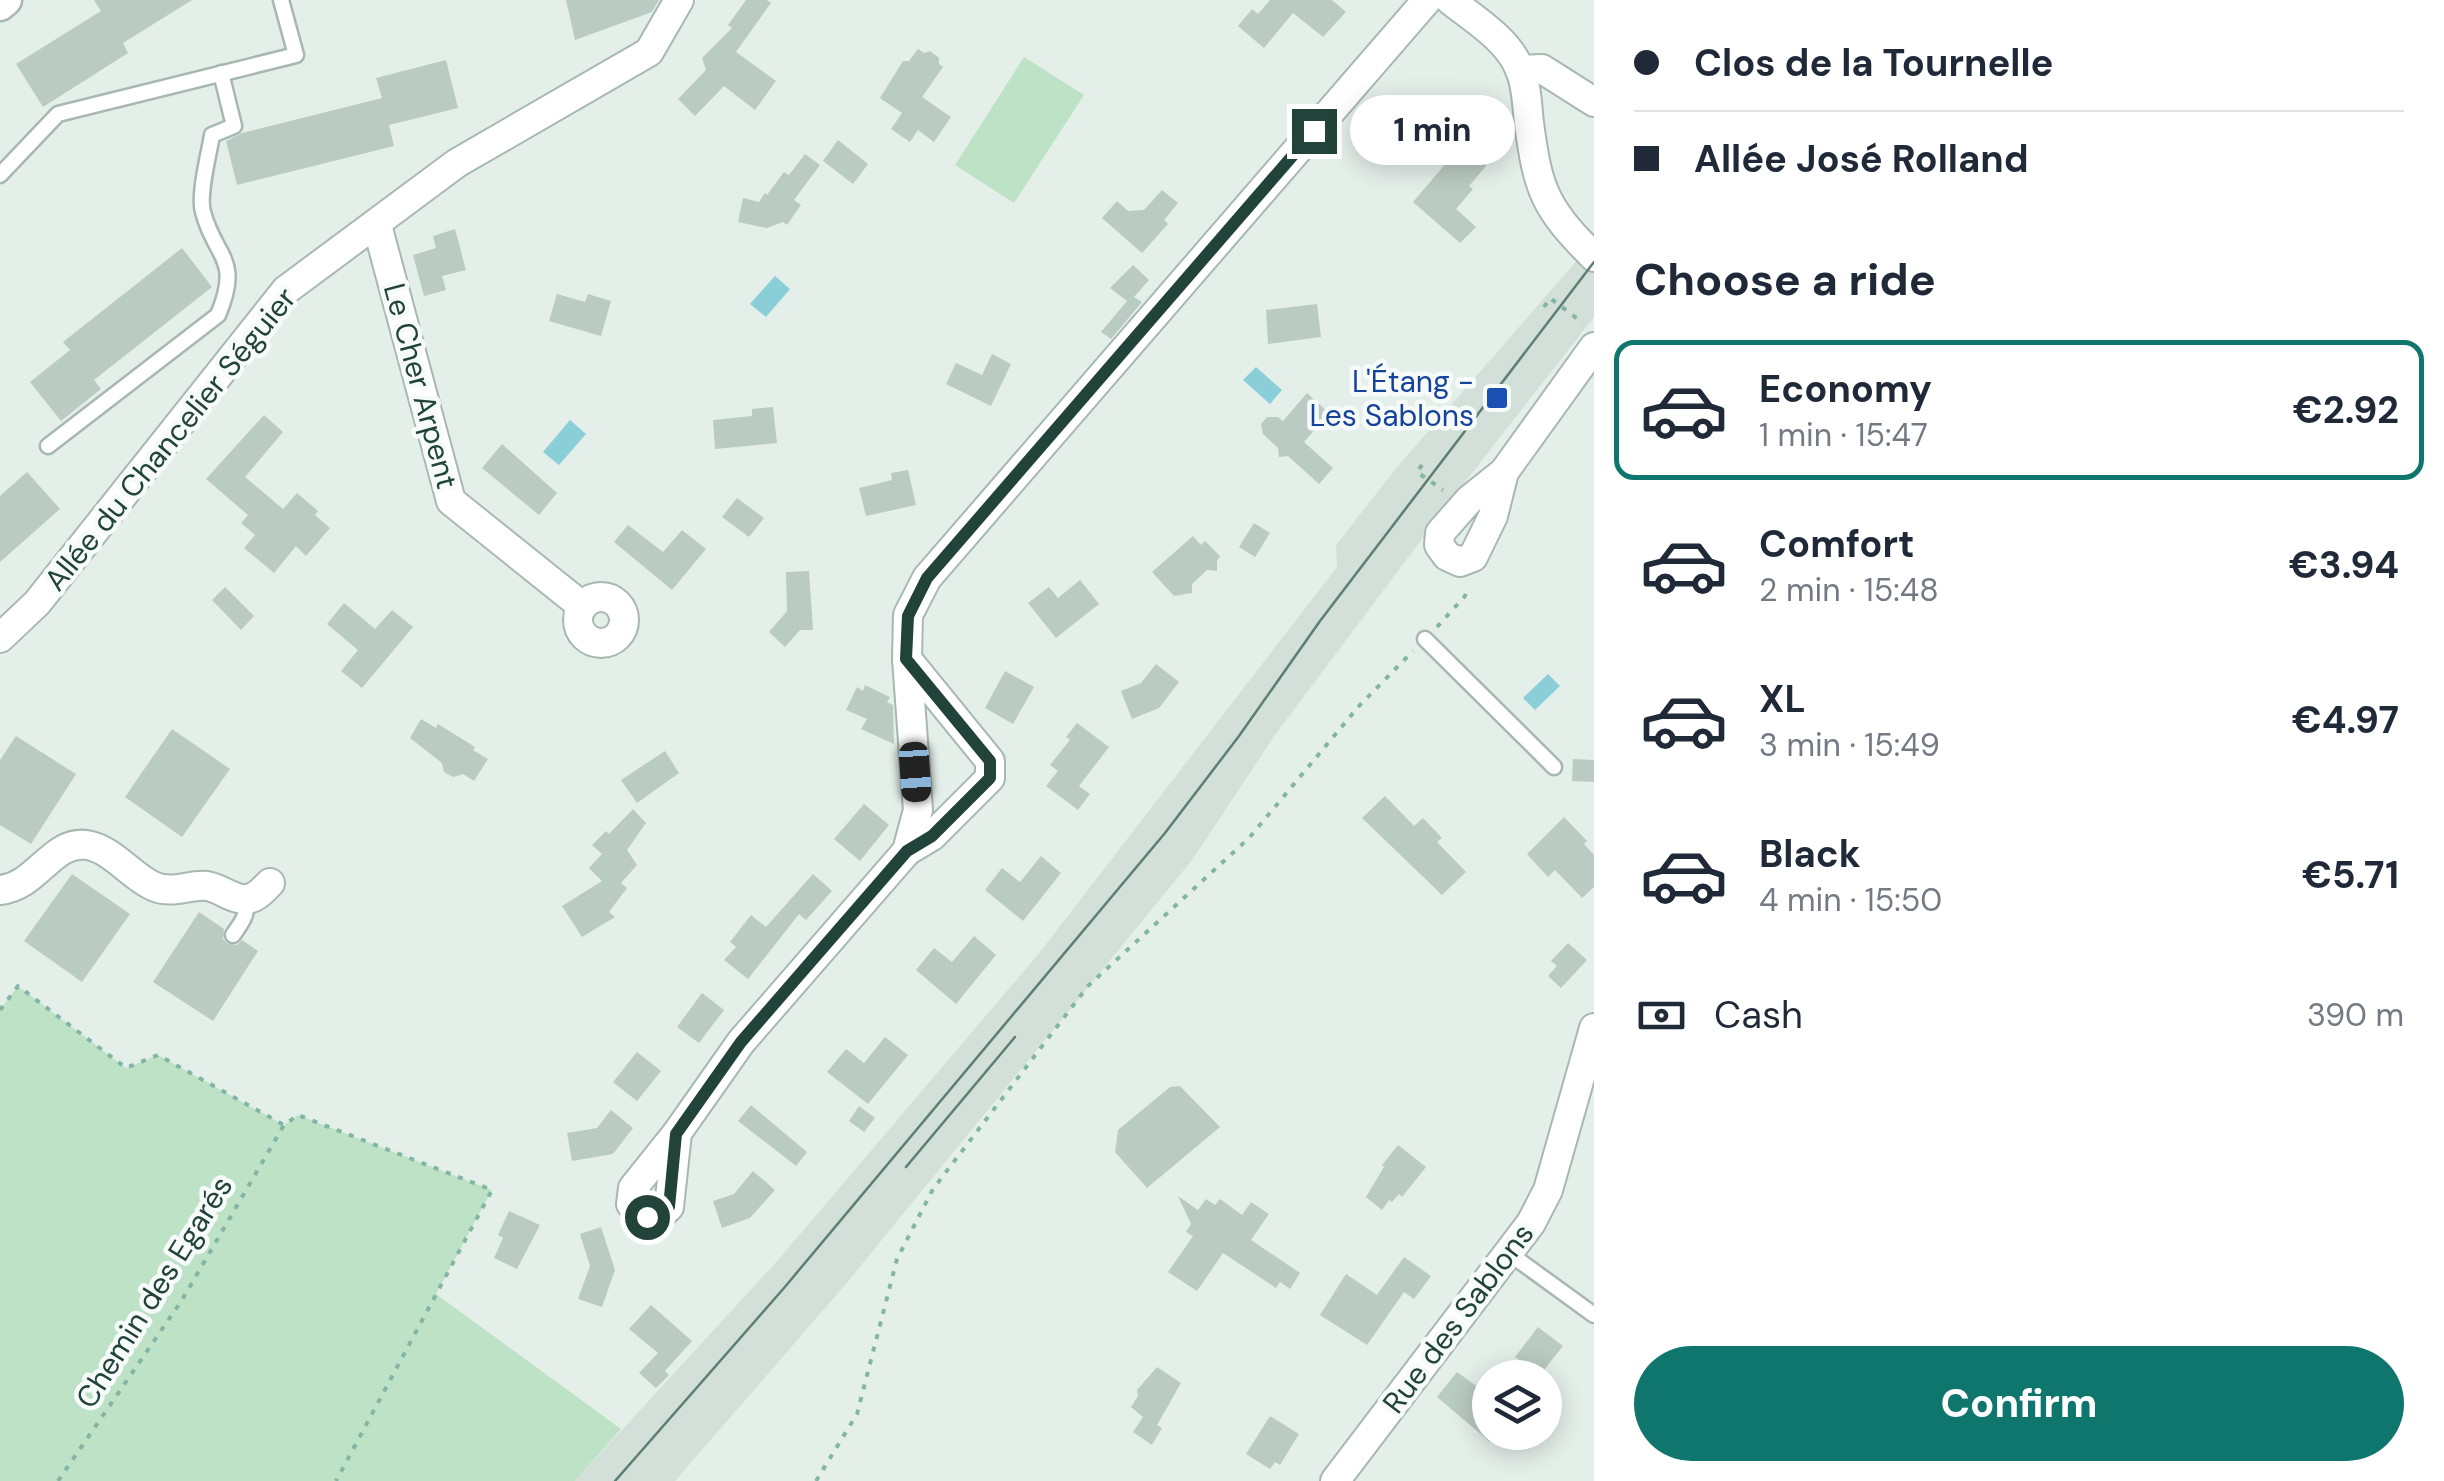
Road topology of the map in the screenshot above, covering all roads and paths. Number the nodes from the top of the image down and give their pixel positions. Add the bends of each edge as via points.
1 (6, 0) edge
2 (281, 0) edge
3 (679, 0) edge
4 (1426, 0) edge
5 (1450, 0) edge
6 (0, 5) edge
7 (1520, 70) junction
8 (221, 73) junction
9 (1594, 102) edge
10 (0, 175) edge
11 (377, 224) junction
12 (1594, 257) edge
13 (1544, 307) dead end
14 (1583, 331) edge
15 (48, 446) dead end
16 (1422, 465) dead end
17 (1452, 487) dead end
18 (1467, 559) joint
19 (582, 606) dead end
20 (0, 638) edge
21 (1426, 639) junction
22 (906, 659) junction
23 (1554, 766) dead end
24 (907, 851) junction
25 (270, 883) dead end
26 (0, 890) edge
27 (244, 900) junction
28 (233, 935) dead end
29 (0, 1010) edge
30 (1594, 1028) edge
31 (284, 1125) junction
32 (676, 1134) dead end
33 (1510, 1254) junction
34 (1594, 1315) edge
35 (58, 1481) edge
36 (336, 1481) edge
37 (816, 1481) edge
38 (1336, 1481) edge

1 - 6 street
2 - 8 lane via 296,55
3 - 11 street, Allée du Chancelier Séguier via 649,52 458,163
4 - 22 street via 927,578 908,616
5 - 7 street via 1505,45
7 - 9 street via 1542,69
7 - 12 street via 1543,196
8 - 10 lane via 58,114
8 - 15 lane via 234,126 212,134 202,210 226,261 227,293 218,314
11 - 19 street, Le Cher Arpent via 451,501
11 - 20 street, Allée du Chancelier Séguier via 286,290 112,512
13 - 14 path via 1550,298
14 - 18 street via 1504,472 1440,533 1447,556
16 - 17 path via 1417,472 1448,493
18 - 21 path via 1465,596
21 - 23 lane
21 - 37 path via 1359,706 1249,838 1088,986 932,1189 897,1259 856,1414
22 - 24 street via 918,810
22 - 24 street via 990,761 990,778 932,836
24 - 32 street via 741,1042
25 - 27 street
26 - 27 street via 21,885 60,850 82,844 156,888 205,886
27 - 28 lane via 245,918
29 - 31 path via 18,986 126,1068 158,1054
30 - 33 street, Rue des Sablons via 1548,1190
31 - 35 path, Chemin des Egarés via 182,1300
31 - 36 path via 298,1114 492,1190
33 - 34 lane
33 - 38 street, Rue des Sablons

